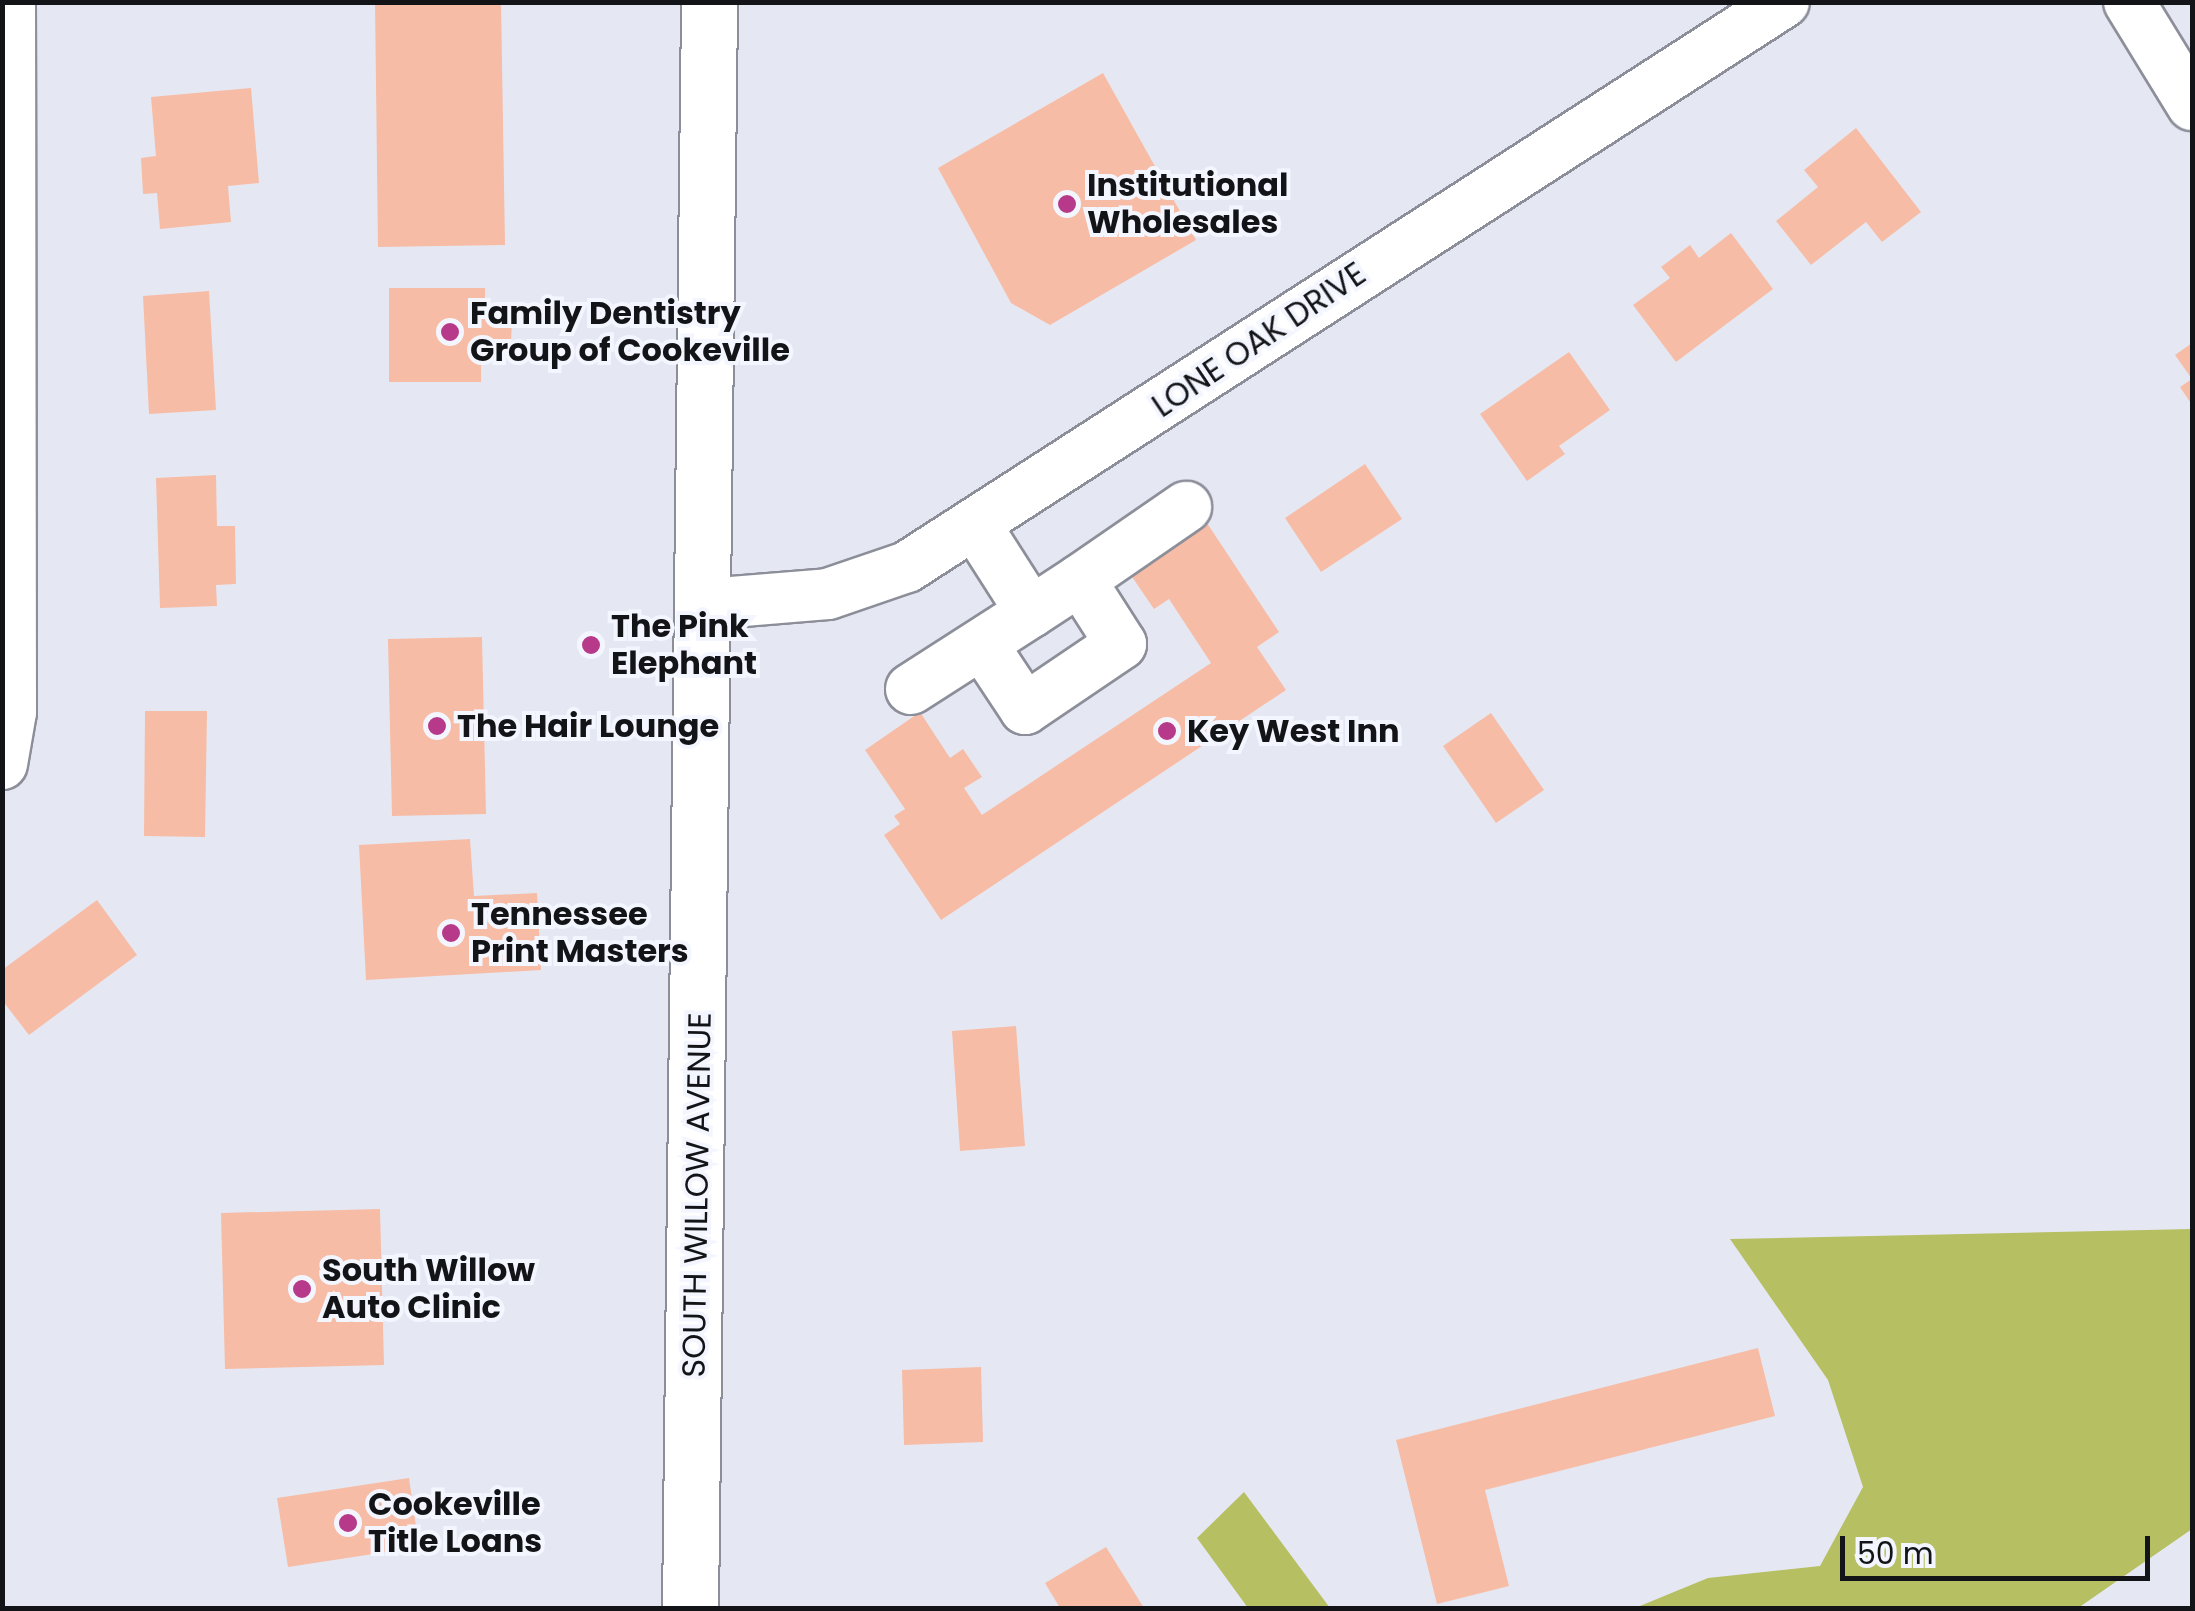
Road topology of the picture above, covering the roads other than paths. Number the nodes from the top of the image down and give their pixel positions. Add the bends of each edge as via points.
1 (10, 2) edge
2 (709, 2) edge
3 (2129, 2) edge
4 (1768, 7) edge
5 (2192, 105) edge
6 (1186, 508) dead end
7 (976, 526) junction
8 (1080, 580) junction
9 (707, 604) junction
10 (1031, 612) junction
11 (982, 644) junction
12 (912, 690) dead end
13 (2, 764) edge
14 (690, 1608) edge

1 - 13 street via 12,712
2 - 9 main road, SOUTH WILLOW AVENUE
3 - 5 street
4 - 7 street, LONE OAK DRIVE
6 - 8 street
7 - 9 street, LONE OAK DRIVE via 907,567 828,594
7 - 10 street
8 - 10 street
8 - 11 street via 1121,644 1025,709
9 - 14 main road, SOUTH WILLOW AVENUE
10 - 11 street
11 - 12 street

